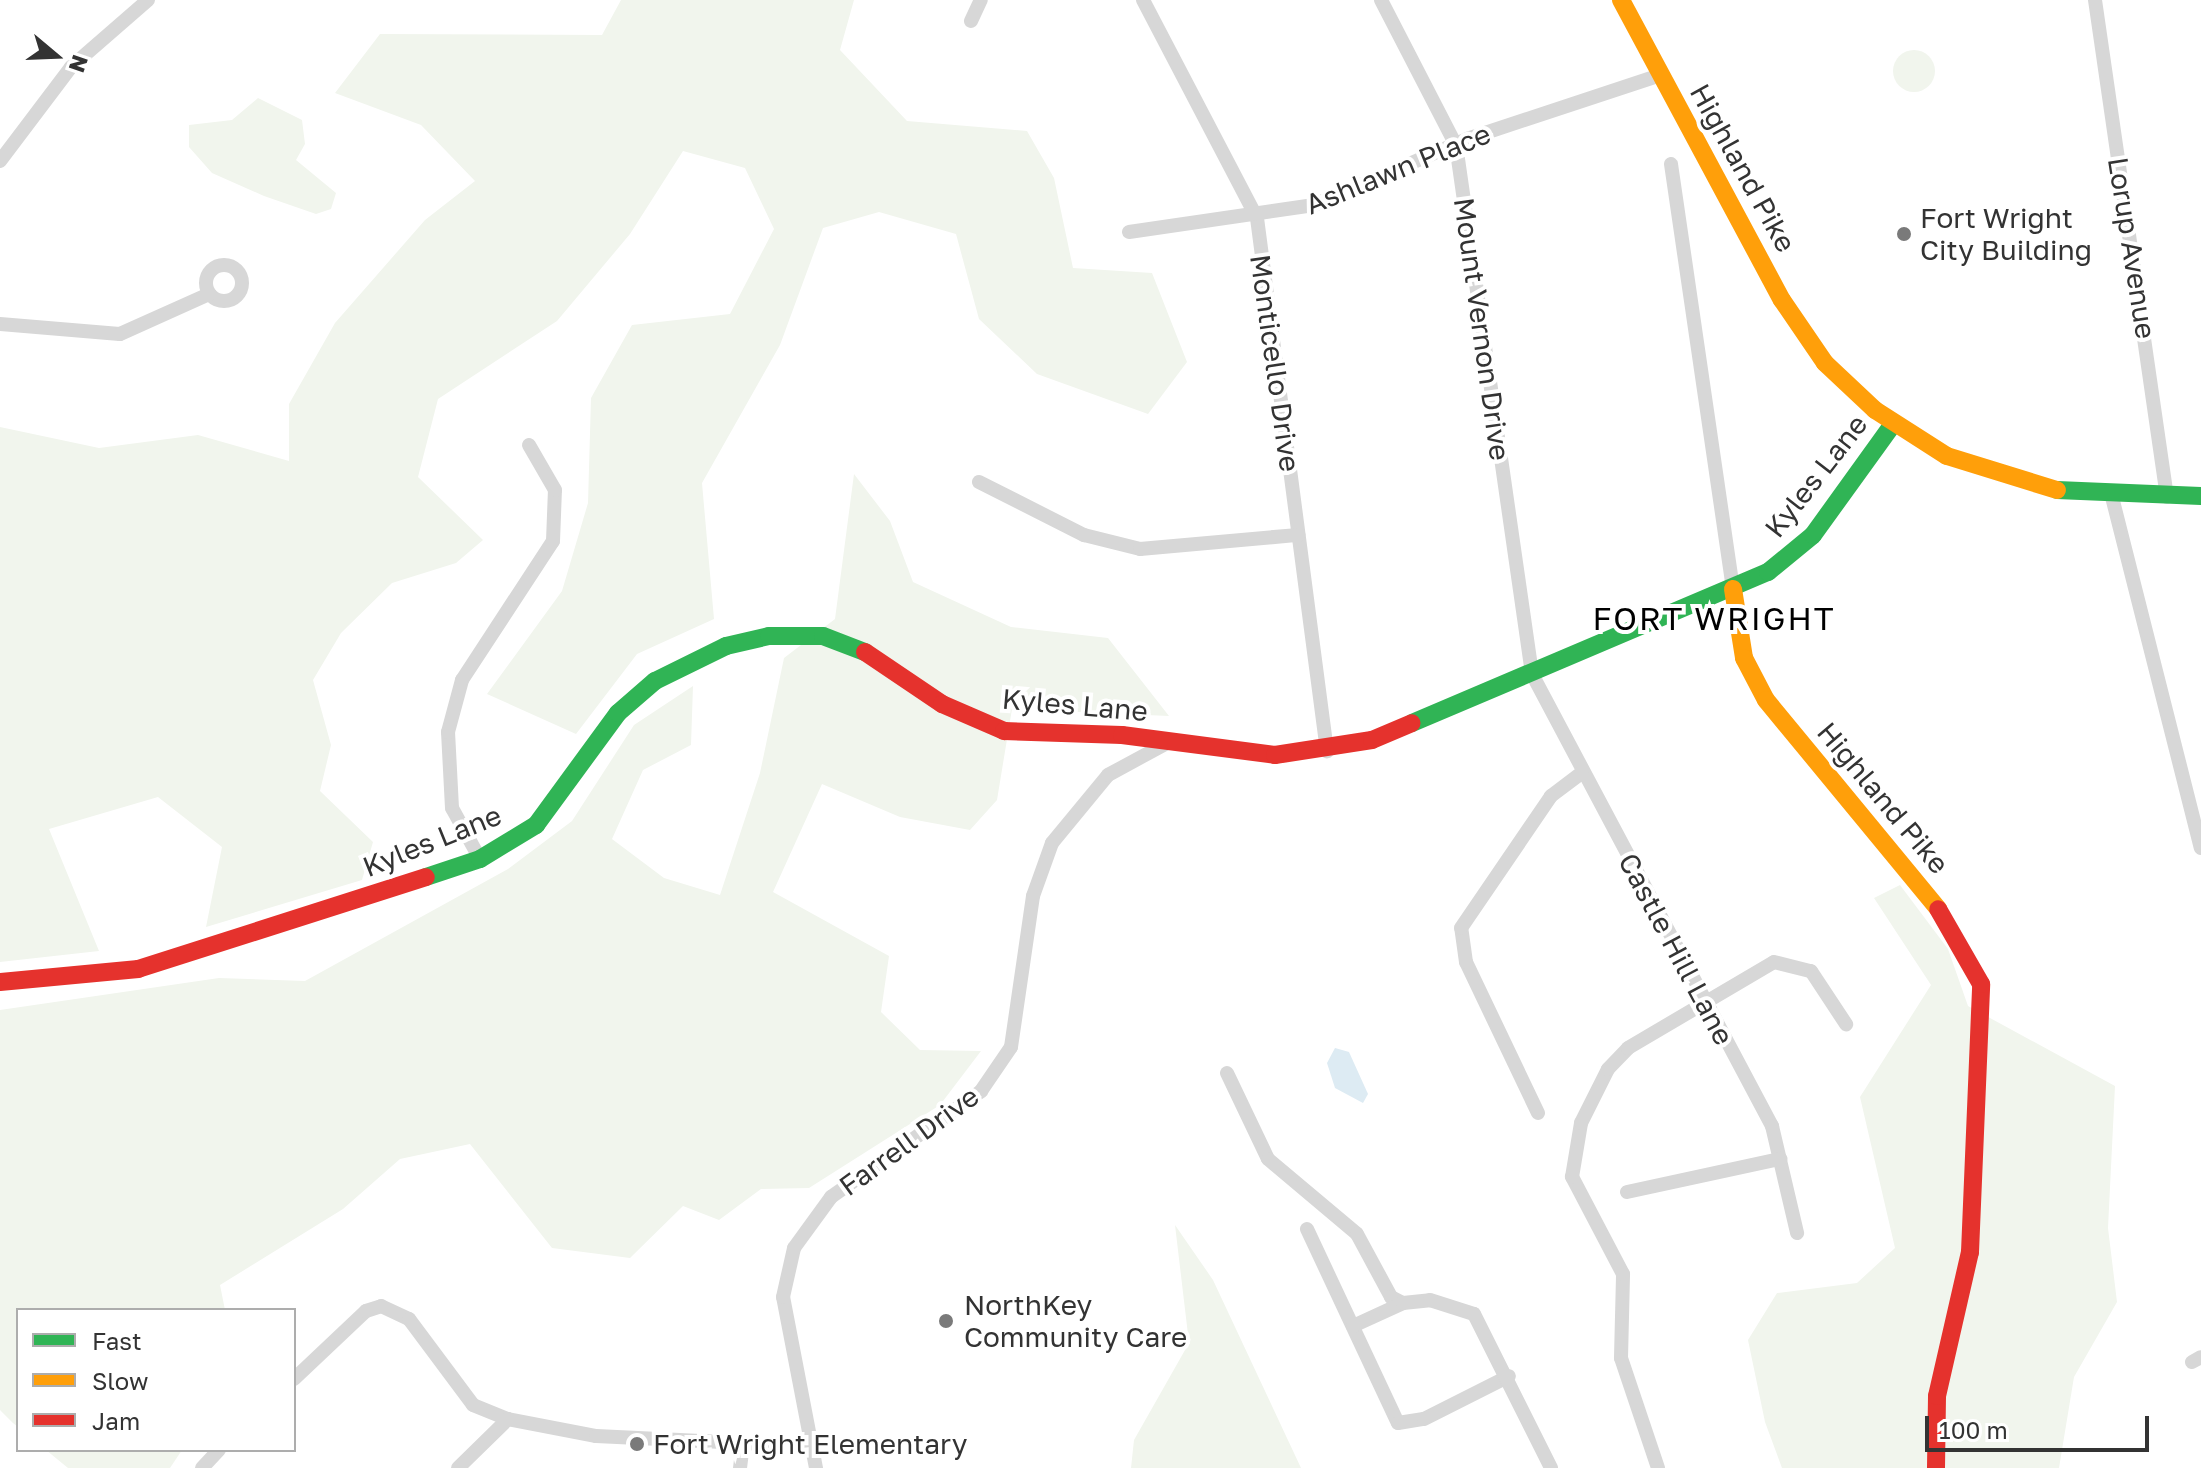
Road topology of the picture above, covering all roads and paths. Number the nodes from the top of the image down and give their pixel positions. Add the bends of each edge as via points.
1 (148, 0) edge
2 (981, 0) edge
3 (1143, 0) edge
4 (1381, 0) edge
5 (1621, 0) edge
6 (2095, 0) edge
7 (971, 21) dead end
8 (1660, 75) junction
9 (1456, 145) junction
10 (0, 161) edge
11 (1671, 164) dead end
12 (1257, 218) junction
13 (1129, 232) dead end
14 (209, 294) dead end
15 (0, 324) edge
16 (1893, 424) junction
17 (529, 445) dead end
18 (979, 482) dead end
19 (2201, 496) edge
20 (2112, 497) junction
21 (2167, 497) junction
22 (1298, 535) junction
23 (1733, 589) junction
24 (1532, 674) junction
25 (1167, 743) junction
26 (1327, 751) junction
27 (1581, 773) junction
28 (2201, 848) edge
29 (480, 859) junction
30 (0, 982) edge
31 (1703, 1002) junction
32 (1846, 1024) dead end
33 (1227, 1073) dead end
34 (1538, 1113) dead end
35 (1780, 1159) junction
36 (1627, 1192) dead end
37 (1307, 1229) dead end
38 (1797, 1233) dead end
39 (1403, 1303) junction
40 (1353, 1326) junction
41 (1509, 1376) junction
42 (296, 1377) edge
43 (508, 1419) junction
44 (743, 1442) junction
45 (811, 1446) junction
46 (217, 1452) edge
47 (202, 1468) edge
48 (458, 1468) edge
49 (740, 1468) edge
50 (816, 1468) edge
51 (1551, 1468) edge
52 (1658, 1468) edge
53 (1936, 1468) edge

1 - 10 street via 71,67
2 - 7 street
3 - 12 street, Monticello Drive
4 - 9 street, Mount Vernon Drive
5 - 8 main road, Highland Pike
6 - 21 street, Lorup Avenue
8 - 9 street, Ashlawn Place
8 - 16 main road, Highland Pike via 1804,334
9 - 12 street, Ashlawn Place via 1326,201
9 - 24 street, Mount Vernon Drive
11 - 23 street, Highland Pike
12 - 13 street, Ashlawn Place
12 - 22 street, Monticello Drive
14 - 15 street via 120,334
16 - 20 main road, Kyles Lane via 2006,480
16 - 23 main road, Kyles Lane via 1797,551
17 - 29 street via 555,490 553,541 462,680 448,732 452,808
18 - 22 street via 1084,535 1140,549
19 - 21 main road, Kyles Lane
20 - 21 main road, Kyles Lane
20 - 28 street
22 - 26 street, Monticello Drive
23 - 24 main road, Kyles Lane
23 - 53 main road, Highland Pike via 1744,658 1766,700 1944,916 1981,984 1970,1252 1937,1396
24 - 26 main road, Kyles Lane
24 - 27 street, Castle Hill Lane
25 - 26 main road, Kyles Lane via 1247,754
25 - 29 main road, Kyles Lane via 1004,731 942,704 858,647 823,636 769,636 714,651 655,681 618,713 536,825
25 - 45 street, Farrell Drive via 1108,775 1052,843 1033,896 1011,1047 981,1091 831,1197 794,1248 783,1297
27 - 31 street, Castle Hill Lane
27 - 34 street via 1551,796 1478,894 1459,940
29 - 30 main road, Kyles Lane via 153,966
31 - 32 street via 1766,965 1787,962 1811,971
31 - 35 street, Castle Hill Lane via 1772,1126
31 - 52 street via 1616,1058 1581,1123 1570,1165 1578,1195 1623,1274 1621,1358
33 - 39 street via 1268,1159 1357,1234 1384,1286
35 - 36 street
35 - 38 street, Castle Hill Lane
37 - 40 street
39 - 40 street
39 - 41 street via 1444,1301 1474,1314
40 - 41 street via 1396,1421 1424,1419
41 - 51 street
42 - 43 street via 366,1311 395,1308 440,1356 460,1392
43 - 44 street via 596,1436
43 - 48 street
44 - 45 street
44 - 49 street
45 - 50 street, Farrell Drive
46 - 47 street

